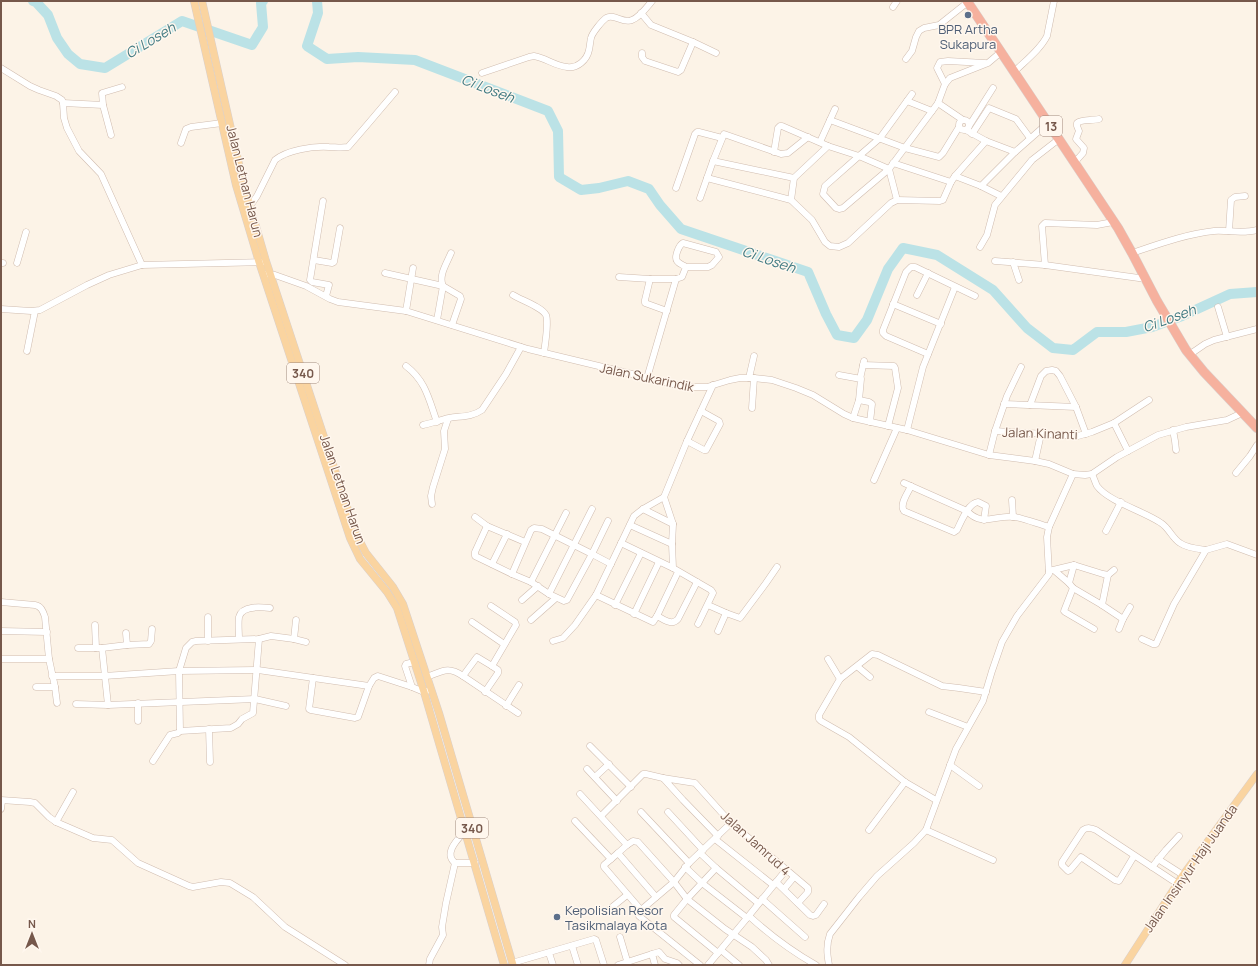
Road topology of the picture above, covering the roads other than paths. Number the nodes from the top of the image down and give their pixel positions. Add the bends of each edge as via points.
1 (194, 1) edge
2 (202, 1) edge
3 (652, 1) edge
4 (897, 1) edge
5 (1054, 1) edge
6 (968, 2) edge
7 (893, 7) dead end
8 (641, 13) junction
9 (208, 41) junction
10 (692, 42) junction
11 (1001, 52) junction
12 (642, 53) dead end
13 (716, 53) dead end
14 (906, 60) dead end
15 (988, 63) junction
16 (1, 68) edge
17 (1014, 72) junction
18 (482, 73) dead end
19 (945, 84) junction
20 (122, 87) dead end
21 (993, 88) dead end
22 (395, 92) dead end
23 (912, 94) dead end
24 (906, 101) junction
25 (64, 102) junction
26 (938, 103) junction
27 (103, 105) junction
28 (985, 107) junction
29 (835, 109) dead end
30 (932, 112) junction
31 (1099, 119) dead end
32 (830, 120) junction
33 (963, 120) junction
34 (1048, 123) junction
35 (222, 124) junction
36 (959, 127) junction
37 (968, 128) junction
38 (972, 134) junction
39 (111, 135) dead end
40 (808, 137) junction
41 (722, 138) junction
42 (880, 138) junction
43 (1030, 138) junction
44 (1059, 139) junction
45 (820, 142) junction
46 (986, 142) junction
47 (181, 143) dead end
48 (828, 146) junction
49 (905, 148) junction
50 (774, 152) junction
51 (1015, 152) junction
52 (859, 156) junction
53 (713, 161) junction
54 (1075, 162) junction
55 (893, 163) junction
56 (889, 168) junction
57 (707, 178) junction
58 (794, 178) junction
59 (953, 179) junction
60 (981, 186) junction
61 (676, 188) dead end
62 (1001, 196) junction
63 (1245, 196) dead end
64 (700, 198) dead end
65 (791, 200) junction
66 (897, 200) junction
67 (323, 202) dead end
68 (250, 206) junction
69 (1113, 222) junction
70 (340, 228) dead end
71 (1257, 230) edge
72 (1229, 231) junction
73 (26, 232) dead end
74 (980, 247) dead end
75 (451, 253) dead end
76 (1132, 253) junction
77 (314, 260) junction
78 (995, 260) dead end
79 (262, 262) junction
80 (1013, 262) junction
81 (17, 263) dead end
82 (142, 265) junction
83 (1045, 265) junction
84 (686, 267) junction
85 (413, 268) dead end
86 (385, 273) dead end
87 (928, 273) junction
88 (267, 274) junction
89 (619, 277) dead end
90 (411, 278) junction
91 (650, 279) junction
92 (676, 279) junction
93 (1146, 279) junction
94 (1019, 280) dead end
95 (443, 286) junction
96 (955, 287) junction
97 (916, 295) dead end
98 (326, 296) junction
99 (513, 296) dead end
100 (975, 296) dead end
101 (893, 304) junction
102 (1218, 307) dead end
103 (1, 309) edge
104 (35, 311) junction
105 (406, 311) junction
106 (666, 311) junction
107 (437, 320) junction
108 (941, 324) junction
109 (452, 325) junction
110 (1257, 329) edge
111 (1227, 337) junction
112 (521, 347) junction
113 (27, 351) dead end
114 (1188, 352) junction
115 (544, 353) junction
116 (928, 354) junction
117 (754, 356) dead end
118 (406, 366) dead end
119 (1022, 367) dead end
120 (839, 375) dead end
121 (647, 378) junction
122 (752, 378) junction
123 (860, 379) junction
124 (713, 385) junction
125 (859, 400) junction
126 (1149, 400) dead end
127 (1004, 404) junction
128 (1030, 405) junction
129 (1076, 407) junction
130 (752, 408) dead end
131 (312, 412) junction
132 (701, 412) junction
133 (1242, 413) junction
134 (853, 418) junction
135 (448, 419) junction
136 (437, 422) junction
137 (870, 422) junction
138 (1114, 423) junction
139 (423, 425) dead end
140 (888, 426) junction
141 (897, 428) junction
142 (1257, 428) edge
143 (906, 430) junction
144 (1172, 430) junction
145 (995, 431) junction
146 (1041, 434) junction
147 (1086, 434) junction
148 (687, 441) junction
149 (1257, 445) edge
150 (1176, 450) dead end
151 (1128, 451) junction
152 (989, 455) junction
153 (1035, 461) junction
154 (1236, 473) dead end
155 (1073, 474) junction
156 (1092, 474) junction
157 (874, 480) dead end
158 (904, 483) dead end
159 (911, 486) junction
160 (664, 497) junction
161 (1012, 500) dead end
162 (1121, 502) junction
163 (432, 504) dead end
164 (592, 509) dead end
165 (643, 509) junction
166 (967, 511) junction
167 (566, 513) dead end
168 (475, 517) dead end
169 (1013, 517) junction
170 (984, 520) junction
171 (608, 521) dead end
172 (673, 524) junction
173 (630, 525) junction
174 (488, 526) junction
175 (1049, 527) junction
176 (1106, 531) dead end
177 (507, 534) junction
178 (555, 536) junction
179 (525, 542) junction
180 (621, 543) junction
181 (672, 544) junction
182 (574, 546) junction
183 (1206, 550) junction
184 (641, 553) junction
185 (592, 554) junction
186 (1257, 556) edge
187 (659, 562) junction
188 (492, 564) junction
189 (611, 564) junction
190 (1074, 565) junction
191 (777, 567) dead end
192 (675, 570) junction
193 (1052, 571) junction
194 (512, 574) junction
195 (531, 582) junction
196 (697, 582) junction
197 (538, 586) junction
198 (1071, 586) junction
199 (549, 594) junction
200 (596, 596) junction
201 (556, 598) junction
202 (522, 600) dead end
203 (1, 602) edge
204 (615, 605) junction
205 (708, 605) junction
206 (1102, 605) junction
207 (491, 606) dead end
208 (1130, 607) dead end
209 (270, 608) dead end
210 (726, 613) junction
211 (634, 614) junction
212 (657, 616) junction
213 (208, 617) dead end
214 (1123, 619) junction
215 (296, 620) dead end
216 (531, 620) dead end
217 (472, 622) dead end
218 (95, 624) dead end
219 (698, 624) dead end
220 (152, 629) dead end
221 (1094, 629) dead end
222 (1119, 629) dead end
223 (1, 631) edge
224 (718, 631) dead end
225 (47, 632) junction
226 (126, 633) dead end
227 (239, 639) junction
228 (259, 639) junction
229 (294, 639) junction
230 (1142, 639) dead end
231 (208, 640) junction
232 (553, 641) dead end
233 (306, 642) dead end
234 (504, 644) junction
235 (127, 645) junction
236 (78, 648) dead end
237 (99, 648) junction
238 (1, 659) edge
239 (49, 659) junction
240 (828, 659) dead end
241 (414, 662) junction
242 (492, 666) junction
243 (858, 667) junction
244 (258, 670) junction
245 (179, 671) junction
246 (52, 676) junction
247 (104, 676) junction
248 (463, 676) junction
249 (427, 677) junction
250 (870, 677) dead end
251 (313, 678) junction
252 (840, 679) junction
253 (519, 685) dead end
254 (55, 686) junction
255 (369, 686) junction
256 (36, 687) dead end
257 (412, 687) junction
258 (428, 691) junction
259 (485, 692) junction
260 (986, 692) junction
261 (255, 699) junction
262 (180, 702) junction
263 (57, 703) dead end
264 (138, 703) junction
265 (76, 704) dead end
266 (108, 705) junction
267 (286, 706) dead end
268 (506, 706) junction
269 (929, 712) dead end
270 (518, 713) dead end
271 (138, 721) dead end
272 (968, 728) junction
273 (209, 729) junction
274 (180, 731) junction
275 (590, 746) dead end
276 (153, 761) dead end
277 (210, 762) dead end
278 (609, 764) junction
279 (950, 765) junction
280 (587, 769) dead end
281 (1257, 774) edge
282 (595, 777) junction
283 (663, 778) junction
284 (905, 782) junction
285 (631, 786) junction
286 (979, 786) dead end
287 (72, 792) dead end
288 (580, 794) dead end
289 (2, 800) edge
290 (936, 800) junction
291 (617, 801) junction
292 (1, 809) edge
293 (641, 812) dead end
294 (668, 812) dead end
295 (600, 816) junction
296 (575, 821) dead end
297 (56, 822) junction
298 (731, 823) junction
299 (467, 826) junction
300 (869, 830) dead end
301 (926, 830) junction
302 (1179, 836) dead end
303 (717, 837) junction
304 (627, 845) junction
305 (1072, 849) junction
306 (702, 852) junction
307 (618, 853) junction
308 (1134, 856) junction
309 (1081, 857) junction
310 (611, 859) junction
311 (1158, 859) junction
312 (993, 860) dead end
313 (455, 863) junction
314 (475, 863) junction
315 (687, 865) junction
316 (1152, 867) junction
317 (716, 868) junction
318 (786, 870) junction
319 (1183, 875) junction
320 (794, 877) junction
321 (674, 882) junction
322 (702, 883) junction
323 (774, 884) junction
324 (1178, 884) junction
325 (784, 890) junction
326 (627, 895) junction
327 (656, 897) junction
328 (687, 899) junction
329 (760, 901) junction
330 (798, 903) junction
331 (824, 904) dead end
332 (611, 908) dead end
333 (641, 910) junction
334 (748, 917) junction
335 (733, 934) junction
336 (620, 937) dead end
337 (805, 937) dead end
338 (572, 946) junction
339 (720, 951) junction
340 (549, 953) junction
341 (652, 954) junction
342 (628, 963) edge
343 (510, 964) edge
344 (345, 965) edge
345 (428, 965) edge
346 (553, 965) edge
347 (578, 965) edge
348 (604, 965) edge
349 (618, 965) edge
350 (655, 965) edge
351 (679, 965) edge
352 (700, 965) edge
353 (710, 965) edge
354 (739, 965) edge
355 (770, 965) edge
356 (816, 965) edge
357 (829, 965) edge
358 (1125, 965) edge

1 - 9 main road, Jalan Letnan Harun / 340
2 - 9 main road, Jalan Letnan Harun / 340
3 - 8 street
4 - 7 street
5 - 17 street via 1045,41
6 - 11 highway, 13
6 - 14 street via 939,25 919,31
8 - 10 street via 651,25
8 - 18 street via 628,22 612,16 602,21 591,38 584,61 574,67 568,68 539,57 530,57
9 - 35 main road, Jalan Letnan Harun / 340
9 - 68 main road, Jalan Letnan Harun / 340
10 - 12 street via 678,72 645,61
10 - 13 street
11 - 15 street
11 - 17 highway, 13
15 - 19 street via 950,78
15 - 19 street via 940,62 937,68
16 - 25 street via 34,88 59,97
17 - 34 highway, 13
19 - 26 street
20 - 27 street via 102,93
21 - 28 street
22 - 68 street via 348,147 297,150 275,160
23 - 24 street
24 - 30 street
24 - 42 street
25 - 27 street
25 - 82 street via 67,128 79,150 101,174
26 - 30 street
26 - 33 street
27 - 39 street
28 - 37 street
28 - 38 street
28 - 43 street via 1016,119
29 - 32 street
30 - 49 street
31 - 54 street via 1077,123 1079,131 1076,139 1084,148
32 - 42 street
32 - 45 street
33 - 36 street
33 - 37 street via 968,122
34 - 43 street
34 - 44 highway, 13
35 - 47 street via 191,127 186,130
35 - 79 main road, Jalan Letnan Harun / 340 via 236,185
36 - 37 street via 962,130
36 - 49 street via 939,157
37 - 38 street
38 - 46 street
40 - 45 street
40 - 50 street via 788,153
40 - 50 street via 780,126
41 - 50 street via 727,134
41 - 53 street
41 - 61 street via 699,132 695,134
42 - 49 street
42 - 52 street
43 - 51 street
44 - 54 highway, 13
44 - 62 street via 1032,160
45 - 48 street
46 - 51 street
46 - 59 street
48 - 52 street
48 - 58 street
49 - 55 street
51 - 60 street
52 - 56 street
52 - 56 street via 824,189 823,194 838,209 845,206
53 - 57 street
53 - 58 street
54 - 69 highway, 13
55 - 56 street
55 - 59 street
56 - 66 street
57 - 64 street
57 - 65 street
58 - 65 street
59 - 60 street
59 - 66 street via 940,202
60 - 62 street
62 - 74 street via 995,205 987,235
63 - 72 street via 1232,198 1230,202
65 - 66 street via 812,220 825,242 830,246 839,247 848,243
67 - 77 street
68 - 79 main road, Jalan Letnan Harun / 340
69 - 76 highway, 13
69 - 83 street via 1097,225 1045,223 1042,226
70 - 77 street via 334,262
71 - 72 street
72 - 76 street via 1194,234
73 - 81 street
75 - 95 street via 442,275
76 - 93 highway, 13
77 - 98 street via 310,280 328,285
78 - 80 street
79 - 82 street
79 - 88 main road, Jalan Letnan Harun / 340
80 - 83 street
80 - 94 street
82 - 104 street via 108,275
83 - 93 street
84 - 84 street via 676,259 683,243 716,252 719,256 708,267
84 - 92 street via 682,277
85 - 90 street
86 - 90 street
87 - 96 street
87 - 97 street
87 - 101 street via 915,267 908,269
88 - 98 street, Jalan Sukarindik via 306,286
88 - 131 main road, Jalan Letnan Harun / 340
89 - 91 street
90 - 95 street
90 - 105 street
91 - 92 street
91 - 106 street via 645,303
92 - 106 street
93 - 114 highway, 13
95 - 107 street
95 - 109 street via 461,297
96 - 100 street
96 - 108 street
98 - 105 street, Jalan Sukarindik via 338,302
99 - 115 street via 538,308 546,315
101 - 108 street
101 - 116 street via 883,334
102 - 111 street
103 - 104 street
104 - 113 street
105 - 107 street, Jalan Sukarindik
106 - 121 street
107 - 109 street, Jalan Sukarindik
108 - 116 street
109 - 112 street, Jalan Sukarindik
110 - 111 street
111 - 114 street
112 - 115 street, Jalan Sukarindik
112 - 135 street via 482,410 477,414
114 - 133 highway, 13
115 - 121 street, Jalan Sukarindik
116 - 143 street
117 - 122 street
118 - 136 street via 421,381
119 - 127 street
120 - 123 street
121 - 124 street, Jalan Sukarindik via 694,388
122 - 124 street, Jalan Sukarindik via 734,379
122 - 130 street
122 - 134 street, Jalan Sukarindik via 772,380 796,388
123 - 125 street
123 - 140 street via 864,363 894,366 898,388
124 - 132 street
125 - 134 street
125 - 137 street via 872,404
126 - 138 street, Jalan Kinanti
127 - 128 street
127 - 145 street
128 - 129 street
128 - 129 street via 1041,376 1052,370 1060,376
129 - 147 street
131 - 241 main road, Jalan Letnan Harun / 340 via 350,538 360,558 397,608
131 - 249 main road, Jalan Letnan Harun / 340 via 356,534 366,553 403,604
132 - 148 street
132 - 148 street via 719,421 720,424 706,450
133 - 142 highway, 13
133 - 144 street via 1227,420
134 - 137 street, Jalan Sukarindik
135 - 136 street
135 - 163 street via 444,431 445,449 433,487
136 - 139 street
137 - 140 street, Jalan Sukarindik
138 - 147 street, Jalan Kinanti
138 - 151 street
140 - 141 street, Jalan Sukarindik
141 - 143 street, Jalan Sukarindik
141 - 157 street
143 - 152 street, Jalan Sukarindik
144 - 150 street
144 - 151 street
145 - 146 street, Jalan Kinanti
145 - 152 street
146 - 147 street, Jalan Kinanti
146 - 153 street
148 - 160 street
149 - 154 street
151 - 156 street
152 - 153 street, Jalan Sukarindik
153 - 155 street, Jalan Sukarindik
155 - 156 street
155 - 175 street
156 - 162 street via 1101,490
158 - 159 street
159 - 166 street
159 - 166 street via 902,505 904,511 954,532
160 - 165 street
160 - 172 street
161 - 169 street
162 - 176 street
162 - 183 street via 1162,524 1185,546
164 - 182 street
165 - 172 street
165 - 173 street via 634,516
166 - 170 street via 974,517
166 - 170 street via 975,502 983,504 986,508
167 - 178 street
168 - 174 street
169 - 170 street
169 - 175 street
171 - 185 street
172 - 181 street
173 - 180 street
173 - 181 street
174 - 177 street
174 - 188 street via 474,553
175 - 193 street via 1047,537
177 - 179 street
177 - 188 street
178 - 179 street via 534,528
178 - 182 street
178 - 195 street
179 - 194 street
180 - 184 street
180 - 189 street
181 - 192 street
182 - 185 street
182 - 199 street
183 - 186 street via 1227,544
183 - 230 street via 1174,604 1156,644
184 - 187 street
184 - 204 street
185 - 189 street
185 - 201 street via 567,600
187 - 192 street
187 - 211 street
188 - 194 street
189 - 200 street
190 - 193 street
190 - 198 street
190 - 206 street via 1096,572 1111,572
191 - 210 street via 740,618
192 - 196 street
192 - 212 street
193 - 198 street
193 - 260 street via 1017,616 1002,642
194 - 195 street
195 - 197 street
196 - 205 street via 712,591 713,595
196 - 212 street via 675,623
197 - 199 street
197 - 202 street
198 - 206 street
198 - 221 street via 1065,612
199 - 201 street
200 - 204 street
200 - 232 street via 569,632 563,638
201 - 216 street
203 - 225 street via 38,606 44,613
204 - 211 street
205 - 210 street
205 - 219 street
206 - 214 street
207 - 234 street via 516,623
208 - 214 street
209 - 227 street via 253,607 241,613
210 - 224 street
211 - 212 street via 653,622
213 - 231 street
214 - 222 street
215 - 229 street
217 - 234 street
218 - 237 street
220 - 235 street via 149,644
223 - 225 street
225 - 239 street
226 - 235 street
227 - 228 street
227 - 231 street
228 - 229 street via 271,636
228 - 244 street
229 - 233 street
231 - 245 street via 188,645
234 - 242 street
235 - 237 street
236 - 237 street
237 - 247 street
238 - 239 street
239 - 246 street
240 - 252 street
241 - 257 street via 405,666
241 - 258 main road, Jalan Letnan Harun / 340
242 - 248 street via 476,658
242 - 259 street via 498,670 498,674
243 - 250 street
243 - 252 street
243 - 260 street via 870,656 875,655 942,686
244 - 245 street
244 - 251 street
244 - 261 street
245 - 247 street
245 - 262 street
246 - 247 street
246 - 254 street
247 - 266 street
248 - 249 street via 449,670
248 - 259 street
249 - 258 main road, Jalan Letnan Harun / 340
251 - 255 street
251 - 255 street via 309,708 311,710 355,718 358,717
252 - 284 street via 819,719 849,738
253 - 268 street
254 - 256 street
254 - 263 street
255 - 257 street via 378,676
257 - 258 street
258 - 299 main road, Jalan Letnan Harun / 340 via 439,713
259 - 268 street
260 - 272 street
261 - 262 street
261 - 267 street
261 - 273 street via 253,713 242,719 235,727
262 - 264 street
262 - 274 street
264 - 266 street
264 - 271 street
265 - 266 street
268 - 270 street
269 - 272 street
272 - 279 street
273 - 274 street
273 - 277 street
274 - 276 street via 169,736
275 - 278 street
278 - 282 street
278 - 285 street
279 - 286 street
279 - 290 street
280 - 282 street
281 - 319 main road, Jalan Insinyur Haji Juanda
282 - 291 street
283 - 285 street via 645,774
283 - 298 street, Jalan Jamrud 4 via 693,782
283 - 303 street
284 - 290 street
284 - 300 street
285 - 291 street
287 - 297 street
288 - 295 street
289 - 292 street
289 - 297 street via 35,803
290 - 301 street
291 - 295 street
293 - 315 street
294 - 306 street
295 - 304 street
296 - 310 street
297 - 344 street via 92,838 112,840 138,863 189,886 230,883 253,897 285,927
298 - 303 street
298 - 318 street, Jalan Jamrud 4
299 - 313 street via 450,852
299 - 314 main road, Jalan Letnan Harun / 340
299 - 343 main road, Jalan Letnan Harun / 340
301 - 312 street
301 - 357 street via 877,876 830,934 827,948
302 - 311 street
303 - 306 street
303 - 323 street
304 - 307 street
304 - 321 street via 633,841 638,842
305 - 308 street via 1084,830 1091,828
305 - 309 street
305 - 309 street via 1062,862 1068,871
306 - 315 street
306 - 317 street
307 - 310 street
307 - 327 street
308 - 309 street via 1121,880 1117,881
308 - 316 street
310 - 326 street via 604,867
311 - 316 street
311 - 319 street
313 - 314 street
313 - 345 street via 442,927 443,937
314 - 343 main road, Jalan Letnan Harun / 340
315 - 321 street
315 - 322 street
316 - 324 street
317 - 322 street
317 - 329 street
318 - 320 street, Jalan Jamrud 4
318 - 323 street
319 - 324 main road, Jalan Insinyur Haji Juanda
320 - 325 street
320 - 330 street, Jalan Jamrud 4 via 808,888 808,892
321 - 327 street
321 - 328 street
322 - 328 street
322 - 334 street
323 - 325 street
323 - 329 street
324 - 358 main road, Jalan Insinyur Haji Juanda
325 - 330 street
326 - 332 street
326 - 333 street
327 - 333 street
328 - 335 street
328 - 339 street via 674,915 675,919
329 - 334 street
329 - 337 street
330 - 331 street via 813,916
333 - 352 street via 639,916
334 - 335 street
334 - 356 street via 793,952
335 - 339 street
335 - 355 street via 752,947
336 - 342 street
338 - 340 street
338 - 347 street
338 - 348 street via 595,940
339 - 353 street
339 - 354 street
340 - 343 street
340 - 346 street
341 - 342 street
341 - 350 street
341 - 351 street via 659,952 665,959
342 - 349 street

